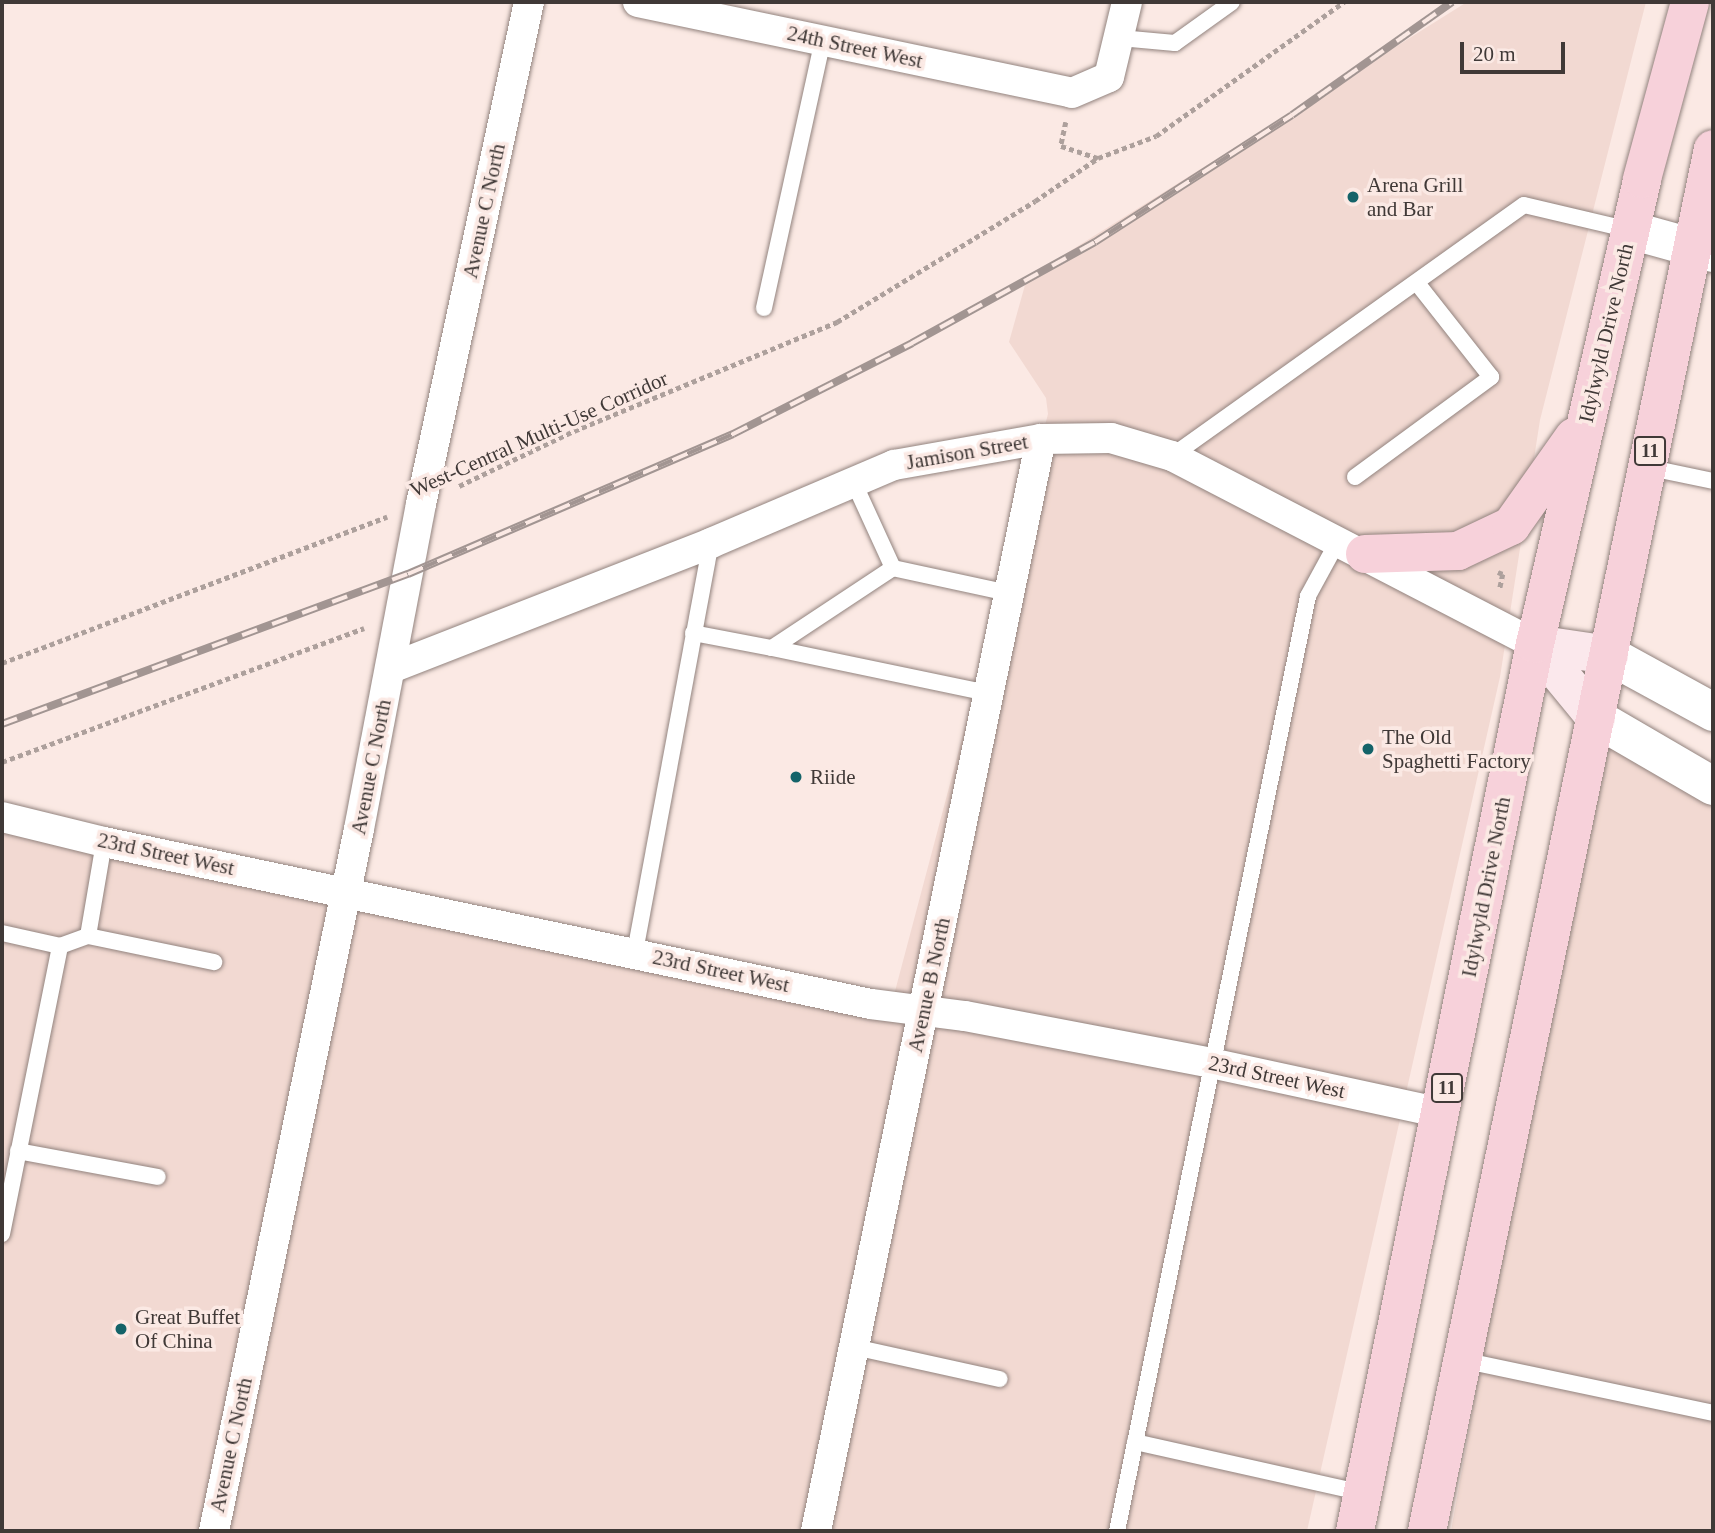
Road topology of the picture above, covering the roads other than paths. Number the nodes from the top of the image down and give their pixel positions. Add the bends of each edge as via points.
1 (529, 2) edge
2 (638, 2) edge
3 (1127, 2) edge
4 (1232, 2) edge
5 (1690, 2) edge
6 (1120, 38) junction
7 (823, 40) junction
8 (1713, 149) edge
9 (1630, 230) junction
10 (1702, 251) edge
11 (1417, 283) junction
12 (764, 308) dead end
13 (1585, 421) junction
14 (1041, 439) junction
15 (1172, 456) junction
16 (1646, 467) junction
17 (1355, 477) dead end
18 (1713, 481) edge
19 (853, 483) junction
20 (711, 543) junction
21 (1352, 547) junction
22 (893, 568) junction
23 (1009, 593) junction
24 (693, 633) junction
25 (1535, 644) junction
26 (772, 648) junction
27 (1609, 655) junction
28 (391, 668) junction
29 (988, 693) junction
30 (1713, 712) edge
31 (1596, 718) junction
32 (1713, 786) edge
33 (2, 817) edge
34 (104, 842) junction
35 (346, 892) junction
36 (2, 933) edge
37 (88, 936) junction
38 (60, 946) junction
39 (635, 952) junction
40 (214, 962) dead end
41 (923, 1011) junction
42 (1211, 1063) junction
43 (1442, 1113) junction
44 (18, 1151) junction
45 (158, 1177) dead end
46 (2, 1234) edge
47 (854, 1347) junction
48 (1462, 1360) junction
49 (1000, 1379) dead end
50 (1713, 1413) edge
51 (1135, 1442) junction
52 (1363, 1493) junction
53 (214, 1531) edge
54 (816, 1531) edge
55 (1117, 1531) edge
56 (1355, 1531) edge
57 (1427, 1531) edge

1 - 28 street, Avenue C North via 421,505
2 - 7 street, 24th Street West
3 - 6 street
4 - 6 lane via 1175,43
5 - 9 main road, Idylwyld Drive North / 11
6 - 7 street, 24th Street West via 1109,77 1072,93
7 - 12 lane
8 - 10 main road, 11
9 - 10 street
9 - 11 lane via 1524,205
9 - 13 main road, Idylwyld Drive North / 11
10 - 16 main road, 11
11 - 15 lane
11 - 17 lane via 1492,377
13 - 21 main road via 1511,526 1458,551
13 - 25 main road, Idylwyld Drive North / 11
14 - 15 street, Jamison Street via 1111,438
14 - 19 street, Jamison Street via 894,466
14 - 23 street, Avenue B North
15 - 21 street, Jamison Street
16 - 18 lane
16 - 27 main road, 11
19 - 20 street, Jamison Street
19 - 22 lane
20 - 24 lane
20 - 28 street, Jamison Street
21 - 25 street, Jamison Street
21 - 42 lane via 1308,596
22 - 23 lane
22 - 26 lane
23 - 29 street, Avenue B North
24 - 26 lane
24 - 39 lane
25 - 27 main road
25 - 31 main road
25 - 43 main road, Idylwyld Drive North / 11
26 - 29 lane
27 - 30 street
27 - 31 main road, 11
28 - 35 street, Avenue C North
29 - 41 street, Avenue B North
31 - 32 street
31 - 48 main road, 11
33 - 34 street, 23rd Street West
34 - 35 street, 23rd Street West
34 - 37 lane
35 - 39 street, 23rd Street West
35 - 53 street, Avenue C North
36 - 38 lane
37 - 38 lane
37 - 40 lane
38 - 44 lane
39 - 41 street, 23rd Street West via 871,1004
41 - 42 street, 23rd Street West
41 - 47 street, Avenue B North
42 - 43 street, 23rd Street West
42 - 51 lane
43 - 52 main road, Idylwyld Drive North / 11
44 - 45 lane
44 - 46 lane
47 - 49 lane
47 - 54 street, Avenue B North
48 - 50 lane
48 - 57 main road, 11
51 - 52 lane
51 - 55 lane
52 - 56 main road, Idylwyld Drive North / 11

